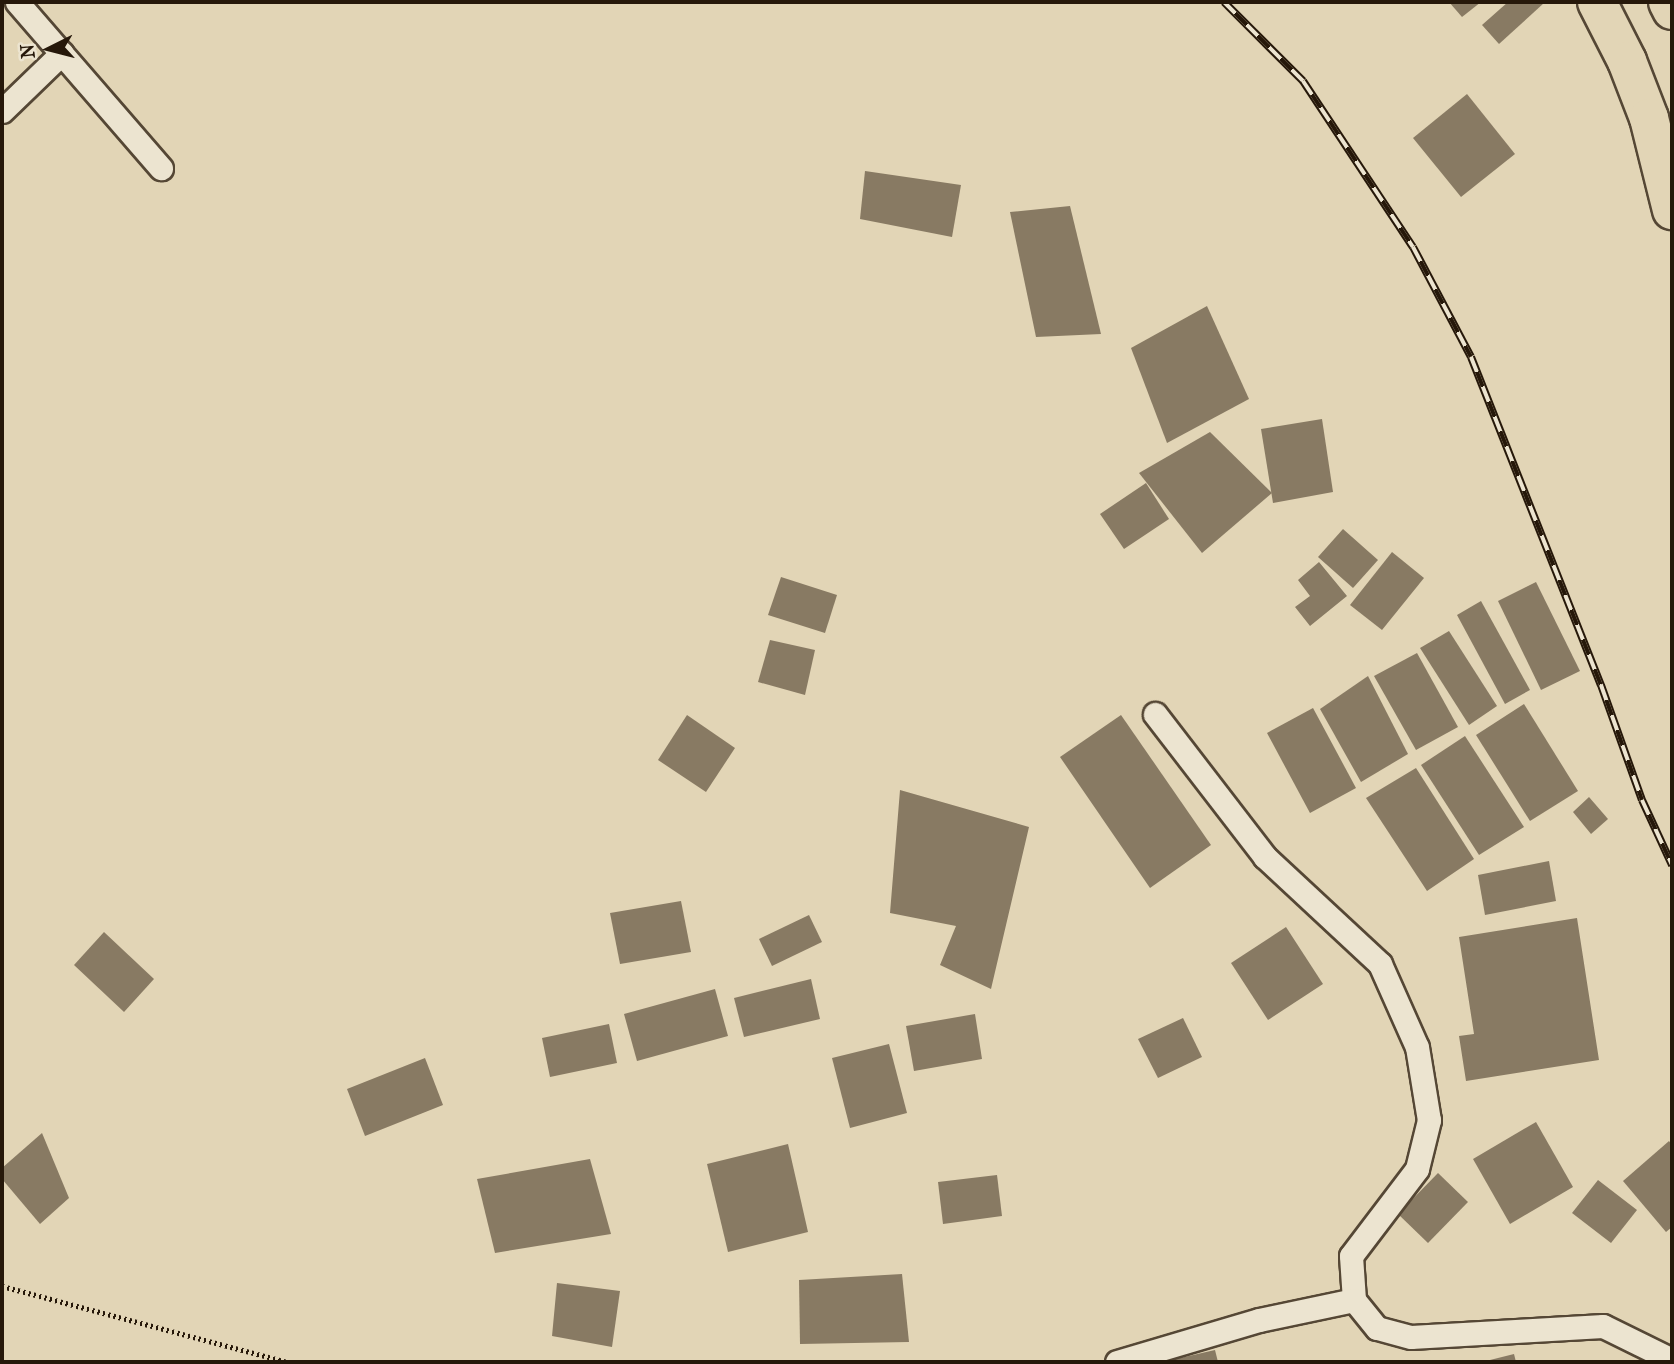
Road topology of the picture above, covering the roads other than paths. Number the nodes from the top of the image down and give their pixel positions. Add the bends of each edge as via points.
1 (17, 2) edge
2 (1597, 2) edge
3 (1668, 2) edge
4 (1672, 10) edge
5 (62, 53) junction
6 (2, 111) edge
7 (161, 168) dead end
8 (1672, 210) edge
9 (1155, 714) dead end
10 (1354, 1300) junction
11 (1672, 1360) edge
12 (1117, 1362) edge

1 - 5 lane
2 - 8 highway via 1649,118
3 - 4 highway
5 - 6 lane
5 - 7 lane
9 - 10 lane via 1265,857 1380,964 1417,1047 1429,1121 1417,1169 1351,1256
10 - 11 lane via 1377,1328 1411,1337 1603,1325
10 - 12 lane via 1259,1320

